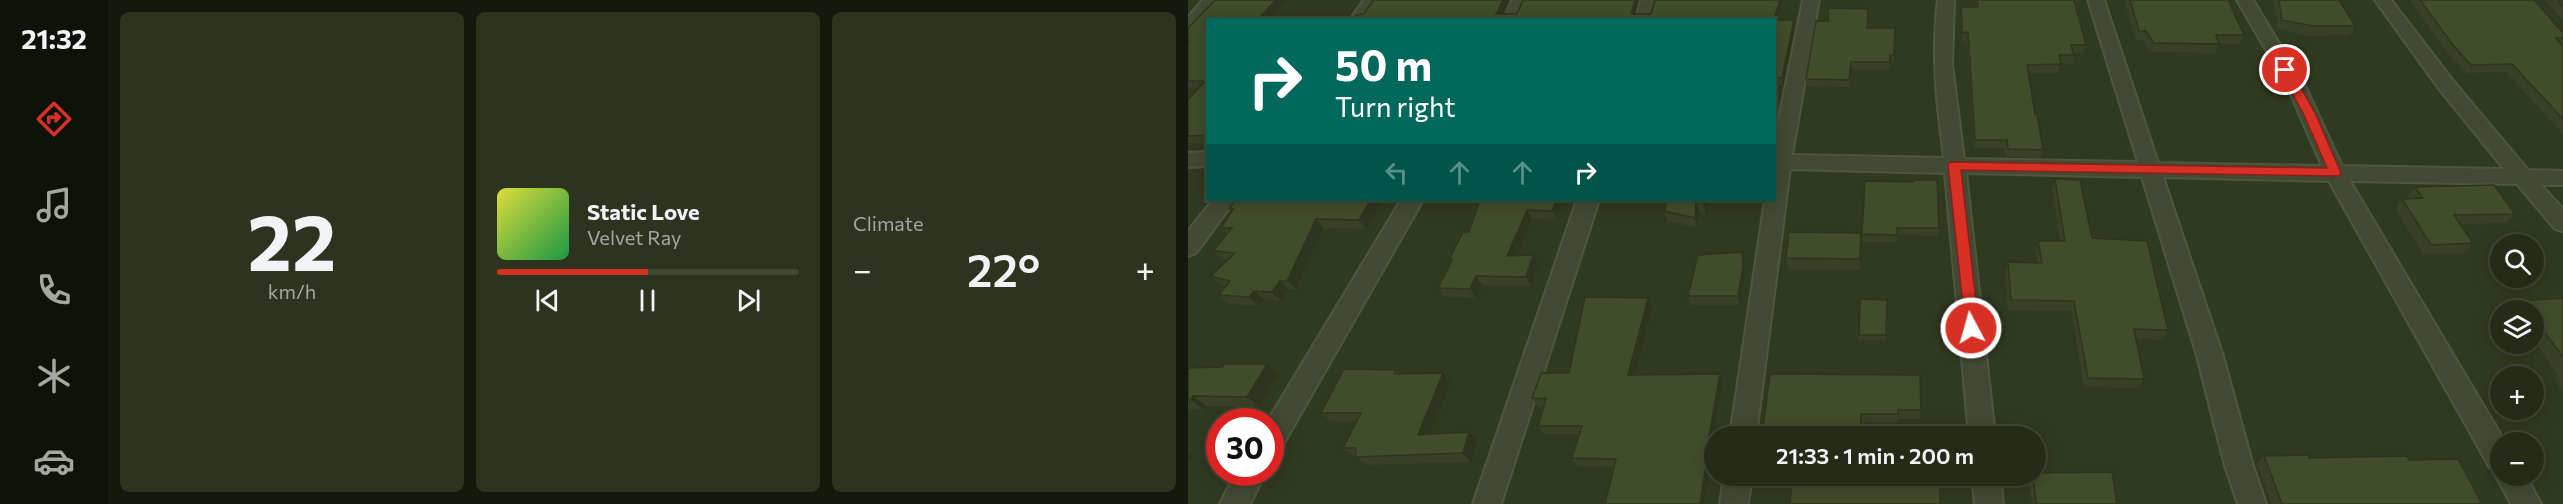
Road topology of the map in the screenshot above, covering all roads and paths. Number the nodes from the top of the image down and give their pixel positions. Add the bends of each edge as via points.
1 (1212, 0) edge
2 (1372, 0) edge
3 (1520, 0) edge
4 (1649, 0) edge
5 (1811, 0) edge
6 (1946, 0) edge
7 (2096, 0) edge
8 (2245, 0) edge
9 (2383, 0) edge
10 (1359, 18) edge
11 (1510, 18) edge
12 (1643, 18) edge
13 (1188, 28) edge
14 (1206, 159) edge
15 (1188, 160) edge
16 (1778, 162) edge
17 (1955, 165) junction
18 (2150, 170) junction
19 (2335, 173) junction
20 (2520, 176) junction
21 (1776, 178) edge
22 (2563, 178) edge
23 (1223, 201) edge
24 (1411, 201) edge
25 (1588, 201) edge
26 (1773, 201) edge
27 (2563, 223) edge
28 (1188, 247) edge
29 (1284, 417) edge
30 (1744, 426) edge
31 (1981, 426) edge
32 (2490, 442) edge
33 (1244, 486) edge
34 (1737, 486) edge
35 (1987, 486) edge
36 (2516, 486) edge
37 (1234, 504) edge
38 (1487, 504) edge
39 (1734, 504) edge
40 (1989, 504) edge
41 (2252, 504) edge
42 (2527, 504) edge

1 - 13 street
2 - 10 street
3 - 11 street
4 - 12 street
5 - 16 street
6 - 17 street via 1941,30 1944,98
7 - 18 street
8 - 19 street via 2297,88
9 - 20 street via 2428,63
14 - 15 street
16 - 17 street
16 - 21 street
17 - 18 street
17 - 31 street
18 - 19 street
18 - 41 street via 2210,356
19 - 20 street
19 - 32 street
20 - 22 street
20 - 27 street
23 - 28 street
24 - 29 street
25 - 38 street
26 - 30 street
33 - 37 street
34 - 39 street
35 - 40 street
36 - 42 street

